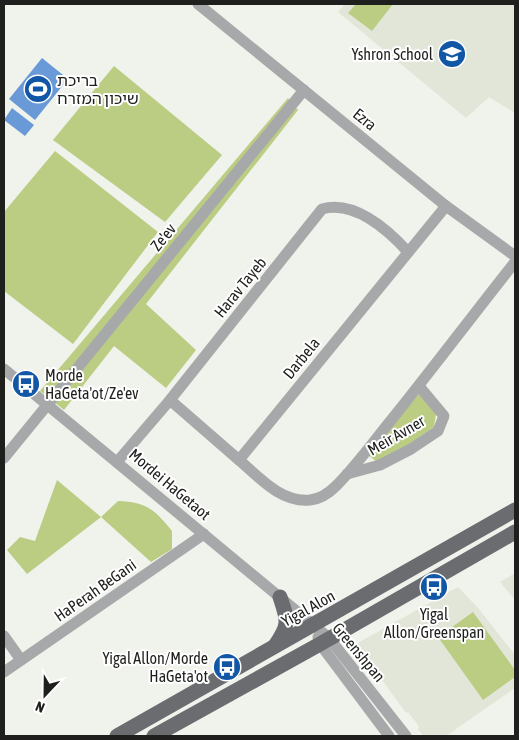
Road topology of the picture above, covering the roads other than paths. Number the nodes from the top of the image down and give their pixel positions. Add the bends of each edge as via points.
1 (198, 4) edge
2 (304, 90) junction
3 (446, 206) junction
4 (408, 252) junction
5 (515, 256) edge
6 (515, 262) edge
7 (4, 369) edge
8 (420, 386) junction
9 (170, 400) junction
10 (47, 405) junction
11 (4, 458) edge
12 (239, 460) junction
13 (117, 462) junction
14 (347, 474) junction
15 (515, 510) edge
16 (515, 532) edge
17 (204, 534) junction
18 (280, 597) junction
19 (314, 625) junction
20 (4, 636) edge
21 (325, 641) junction
22 (274, 646) junction
23 (21, 660) junction
24 (4, 672) edge
25 (117, 736) edge
26 (154, 736) edge
27 (389, 736) edge
28 (406, 736) edge

1 - 2 street, Ezra
2 - 3 street, Ezra
2 - 10 street, Ze'ev
3 - 4 street, Darbela
3 - 5 street, Ezra
4 - 9 street, Harav Tayeb via 362,214 345,207 322,209
4 - 12 street, Darbela
6 - 8 street, Meir Avner
7 - 10 street, Mordei HaGetaot
8 - 14 street, Meir Avner
8 - 14 street, Meir Avner via 444,416 438,431 386,462
9 - 12 street
9 - 13 street, Harav Tayeb
10 - 11 street, Ze'ev
10 - 13 street, Mordei HaGetaot
12 - 14 street, Meir Avner via 279,493 302,500 320,498
13 - 17 street, Mordei HaGetaot
15 - 19 main road, Yigal Alon
16 - 21 main road
17 - 18 street, Mordei HaGetaot
17 - 23 street, HaPerah BeGani
18 - 19 street, Mordei HaGetaot
18 - 22 main road via 287,621
19 - 21 street, Greenshpan
19 - 22 main road, Yigal Alon
20 - 23 street
21 - 26 main road
21 - 27 street, Greenshpan
21 - 28 street, Greenshpan
22 - 25 main road, Yigal Alon
23 - 24 street, HaPerah BeGani

